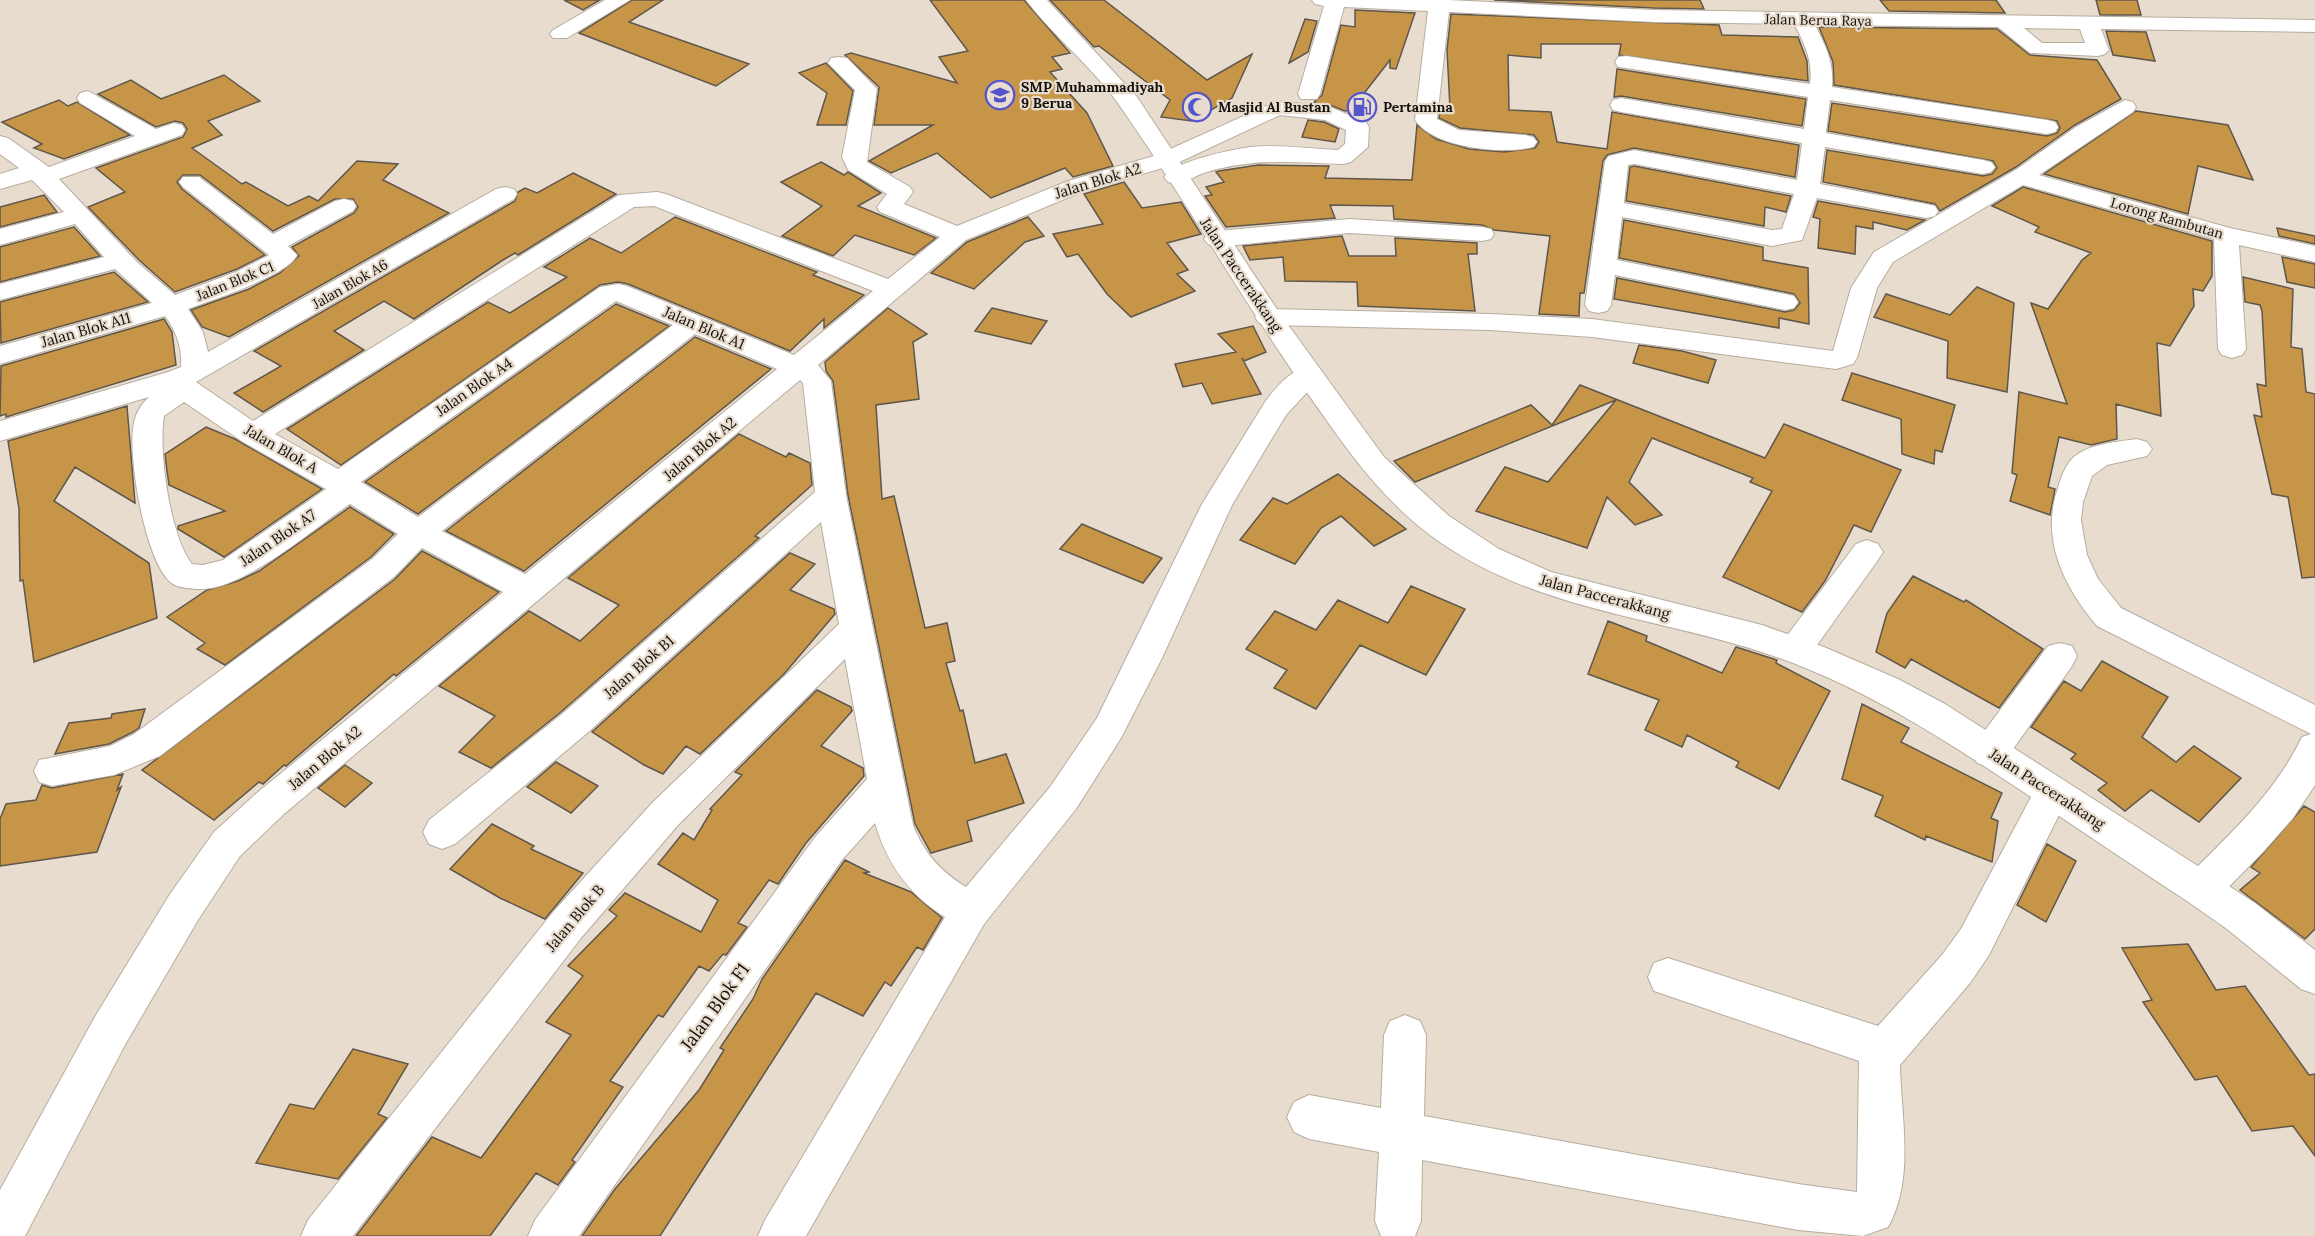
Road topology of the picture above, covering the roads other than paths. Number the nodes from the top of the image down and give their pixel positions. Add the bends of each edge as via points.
1 (620, 0) edge
2 (1036, 0) edge
3 (1862, 0) edge
4 (1329, 1) edge
5 (2287, 6) dead end
6 (1439, 8) junction
7 (1651, 8) edge
8 (1802, 19) junction
9 (1878, 21) junction
10 (2004, 22) junction
11 (2088, 23) junction
12 (2311, 26) edge
13 (560, 34) dead end
14 (1626, 62) dead end
15 (839, 63) dead end
16 (1821, 91) junction
17 (1309, 94) dead end
18 (88, 98) dead end
19 (1621, 105) dead end
20 (2125, 107) dead end
21 (2047, 127) dead end
22 (1814, 136) junction
23 (1525, 142) dead end
24 (0, 143) edge
25 (1983, 166) dead end
26 (37, 169) junction
27 (1171, 169) junction
28 (0, 170) edge
29 (2020, 177) junction
30 (0, 182) edge
31 (190, 182) dead end
32 (1808, 188) junction
33 (505, 194) dead end
34 (344, 206) dead end
35 (1611, 208) junction
36 (1926, 211) dead end
37 (82, 215) junction
38 (1482, 234) dead end
39 (957, 235) junction
40 (2226, 235) junction
41 (0, 237) edge
42 (1217, 239) junction
43 (271, 244) junction
44 (2315, 254) edge
45 (120, 260) junction
46 (1603, 265) junction
47 (891, 289) junction
48 (0, 292) edge
49 (609, 293) joint
50 (1785, 302) dead end
51 (1598, 305) dead end
52 (171, 306) junction
53 (1268, 317) junction
54 (693, 323) junction
55 (2232, 350) dead end
56 (0, 355) edge
57 (797, 369) junction
58 (1309, 375) junction
59 (186, 380) junction
60 (0, 431) edge
61 (254, 435) junction
62 (2137, 449) dead end
63 (344, 486) junction
64 (831, 495) junction
65 (419, 532) junction
66 (1867, 552) dead end
67 (528, 591) junction
68 (857, 627) junction
69 (1795, 650) junction
70 (2060, 656) dead end
71 (2315, 722) edge
72 (2315, 748) edge
73 (1990, 752) junction
74 (52, 771) dead end
75 (885, 784) junction
76 (2052, 793) junction
77 (442, 832) dead end
78 (2201, 889) junction
79 (970, 911) junction
80 (2315, 975) edge
81 (1668, 977) dead end
82 (1405, 1035) dead end
83 (1884, 1048) junction
84 (1309, 1117) dead end
85 (1401, 1132) junction
86 (1398, 1221) dead end
87 (2, 1234) edge
88 (324, 1236) edge
89 (551, 1236) edge
90 (781, 1236) edge

1 - 13 street
2 - 27 street, Jalan Paccerakkang via 1129,102
3 - 9 street
4 - 6 street, Jalan Berua Raya
4 - 17 street
5 - 12 street
6 - 7 street, Jalan Berua Raya
6 - 23 street via 1426,120 1429,126 1452,137
7 - 8 street, Jalan Berua Raya
8 - 9 street, Jalan Berua Raya
8 - 16 street via 1823,69
9 - 10 street, Jalan Berua Raya
10 - 11 street, Jalan Berua Raya
10 - 11 street via 2037,49 2098,50
11 - 12 street, Jalan Berua Raya
14 - 16 street
15 - 39 street via 866,89 854,157 856,165 901,192 889,207
16 - 21 street
16 - 22 street
18 - 26 street via 163,134
19 - 22 street
20 - 29 street
22 - 25 street
22 - 32 street
24 - 26 street
26 - 28 street
26 - 30 street
26 - 37 street
27 - 27 street via 1277,108 1330,114 1358,127 1356,147 1343,157 1251,154
27 - 39 street, Jalan Blok A2 via 1076,186
27 - 42 street, Jalan Paccerakkang
29 - 40 street, Lorong Rambutan
29 - 53 street via 1883,257 1864,288 1846,352 1836,360 1592,328
31 - 43 street, Jalan Blok C1
32 - 35 street via 1795,231 1786,237 1772,238
32 - 35 street via 1626,157 1617,161
32 - 36 street
33 - 59 street, Jalan Blok A6
34 - 43 street
35 - 46 street
37 - 41 street
37 - 45 street
38 - 42 street via 1349,226
39 - 47 street, Jalan Blok A2
40 - 44 street, Lorong Rambutan
40 - 55 street
42 - 53 street, Jalan Paccerakkang
43 - 52 street, Jalan Blok C1 via 284,255 279,262
45 - 48 street
45 - 52 street
46 - 50 street
46 - 51 street
47 - 57 street, Jalan Blok A2
47 - 61 street via 657,199 628,200
49 - 54 street, Jalan Blok A1 via 618,292
49 - 63 street, Jalan Blok A4
52 - 56 street, Jalan Blok A11
52 - 59 street via 188,331 196,355
53 - 58 street, Jalan Paccerakkang
54 - 57 street, Jalan Blok A1
54 - 65 street
57 - 64 street via 809,372 817,381
57 - 67 street, Jalan Blok A2
58 - 69 street, Jalan Paccerakkang via 1392,485 1437,524 1492,560 1567,590 1736,630
58 - 79 street via 1275,409 1217,504 1109,728 1063,798
59 - 60 street, Jalan Blok A6
59 - 61 street, Jalan Blok A
59 - 63 street, Jalan Blok A7 via 151,412 147,427 150,481 176,570 183,575 203,577 232,570
61 - 63 street, Jalan Blok A
62 - 71 street via 2094,458 2082,465 2069,495 2067,545 2095,603 2109,617
63 - 65 street, Jalan Blok A
64 - 68 street
64 - 77 street, Jalan Blok B1 via 574,724
65 - 67 street, Jalan Blok A
65 - 74 street via 383,568 147,745 114,760
66 - 69 street
67 - 87 street, Jalan Blok A2 via 271,803 227,844 111,1029
68 - 75 street
68 - 88 street, Jalan Blok B via 666,813 567,925
69 - 73 street, Jalan Paccerakkang via 1895,693
70 - 73 street
72 - 78 street via 2307,771 2290,796
73 - 76 street, Jalan Paccerakkang
75 - 79 street via 906,858 940,894
75 - 89 street, Jalan Blok F1 via 829,848
76 - 78 street, Jalan Paccerakkang
76 - 83 street via 1975,942 1942,986
78 - 80 street, Jalan Paccerakkang
79 - 90 street
81 - 83 street
82 - 85 street
83 - 85 street via 1879,1065 1879,1199 1872,1211 1856,1215
84 - 85 street
85 - 86 street

